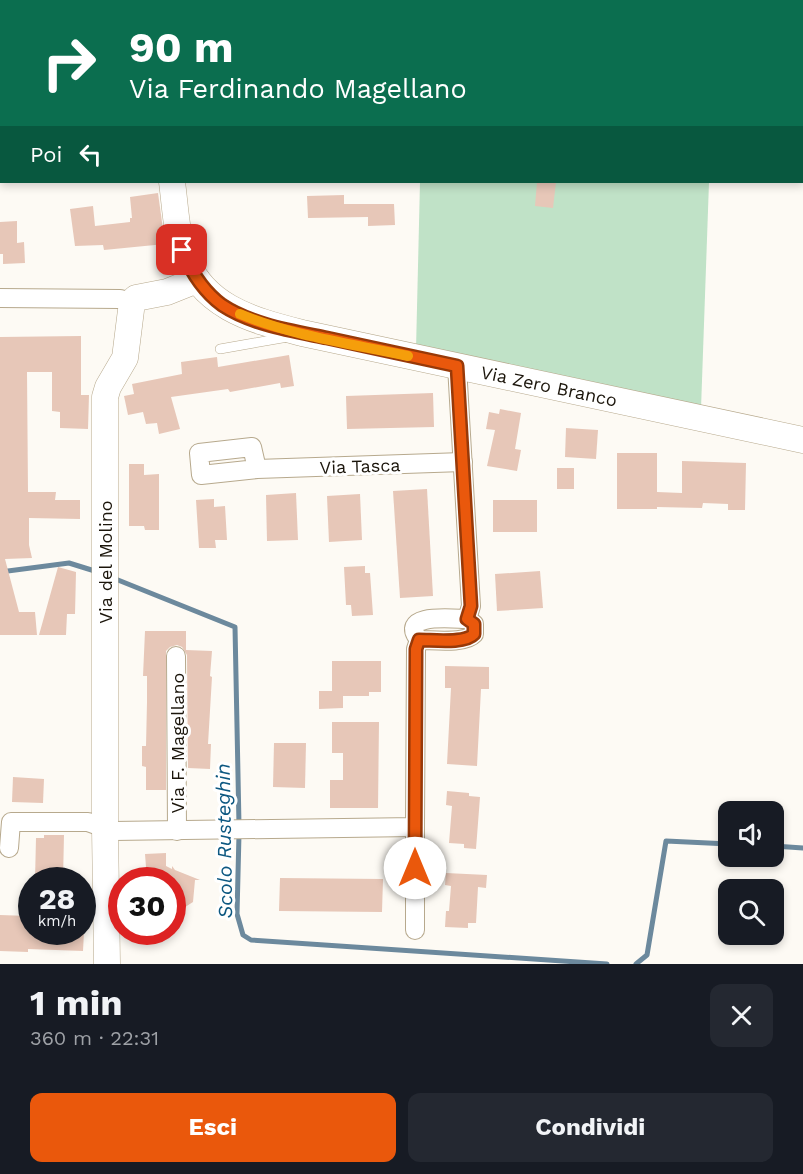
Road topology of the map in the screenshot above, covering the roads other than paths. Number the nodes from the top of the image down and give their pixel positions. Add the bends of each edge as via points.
1 (172, 183) edge
2 (197, 280) junction
3 (0, 298) edge
4 (132, 302) junction
5 (295, 331) junction
6 (220, 350) dead end
7 (457, 366) junction
8 (803, 440) edge
9 (463, 462) junction
10 (257, 469) dead end
11 (176, 656) dead end
12 (415, 827) junction
13 (105, 828) junction
14 (177, 831) junction
15 (9, 848) dead end
16 (415, 930) dead end
17 (107, 964) edge

1 - 2 street, Via Zero Branco via 182,250
2 - 4 street
2 - 5 street, Via Zero Branco via 236,312
3 - 4 street
4 - 13 street, Via del Molino via 125,358 105,397
5 - 6 lane via 283,339
5 - 7 street, Via Zero Branco
7 - 8 street, Via Zero Branco
7 - 9 street
9 - 10 street, Via Tasca
9 - 12 street via 471,606 467,619 474,624 474,634 463,640 419,640 416,649
11 - 14 street, Via F. Magellano
12 - 14 street
12 - 16 street
13 - 14 street
13 - 15 street via 88,822 11,822
13 - 17 street, Via del Molino

